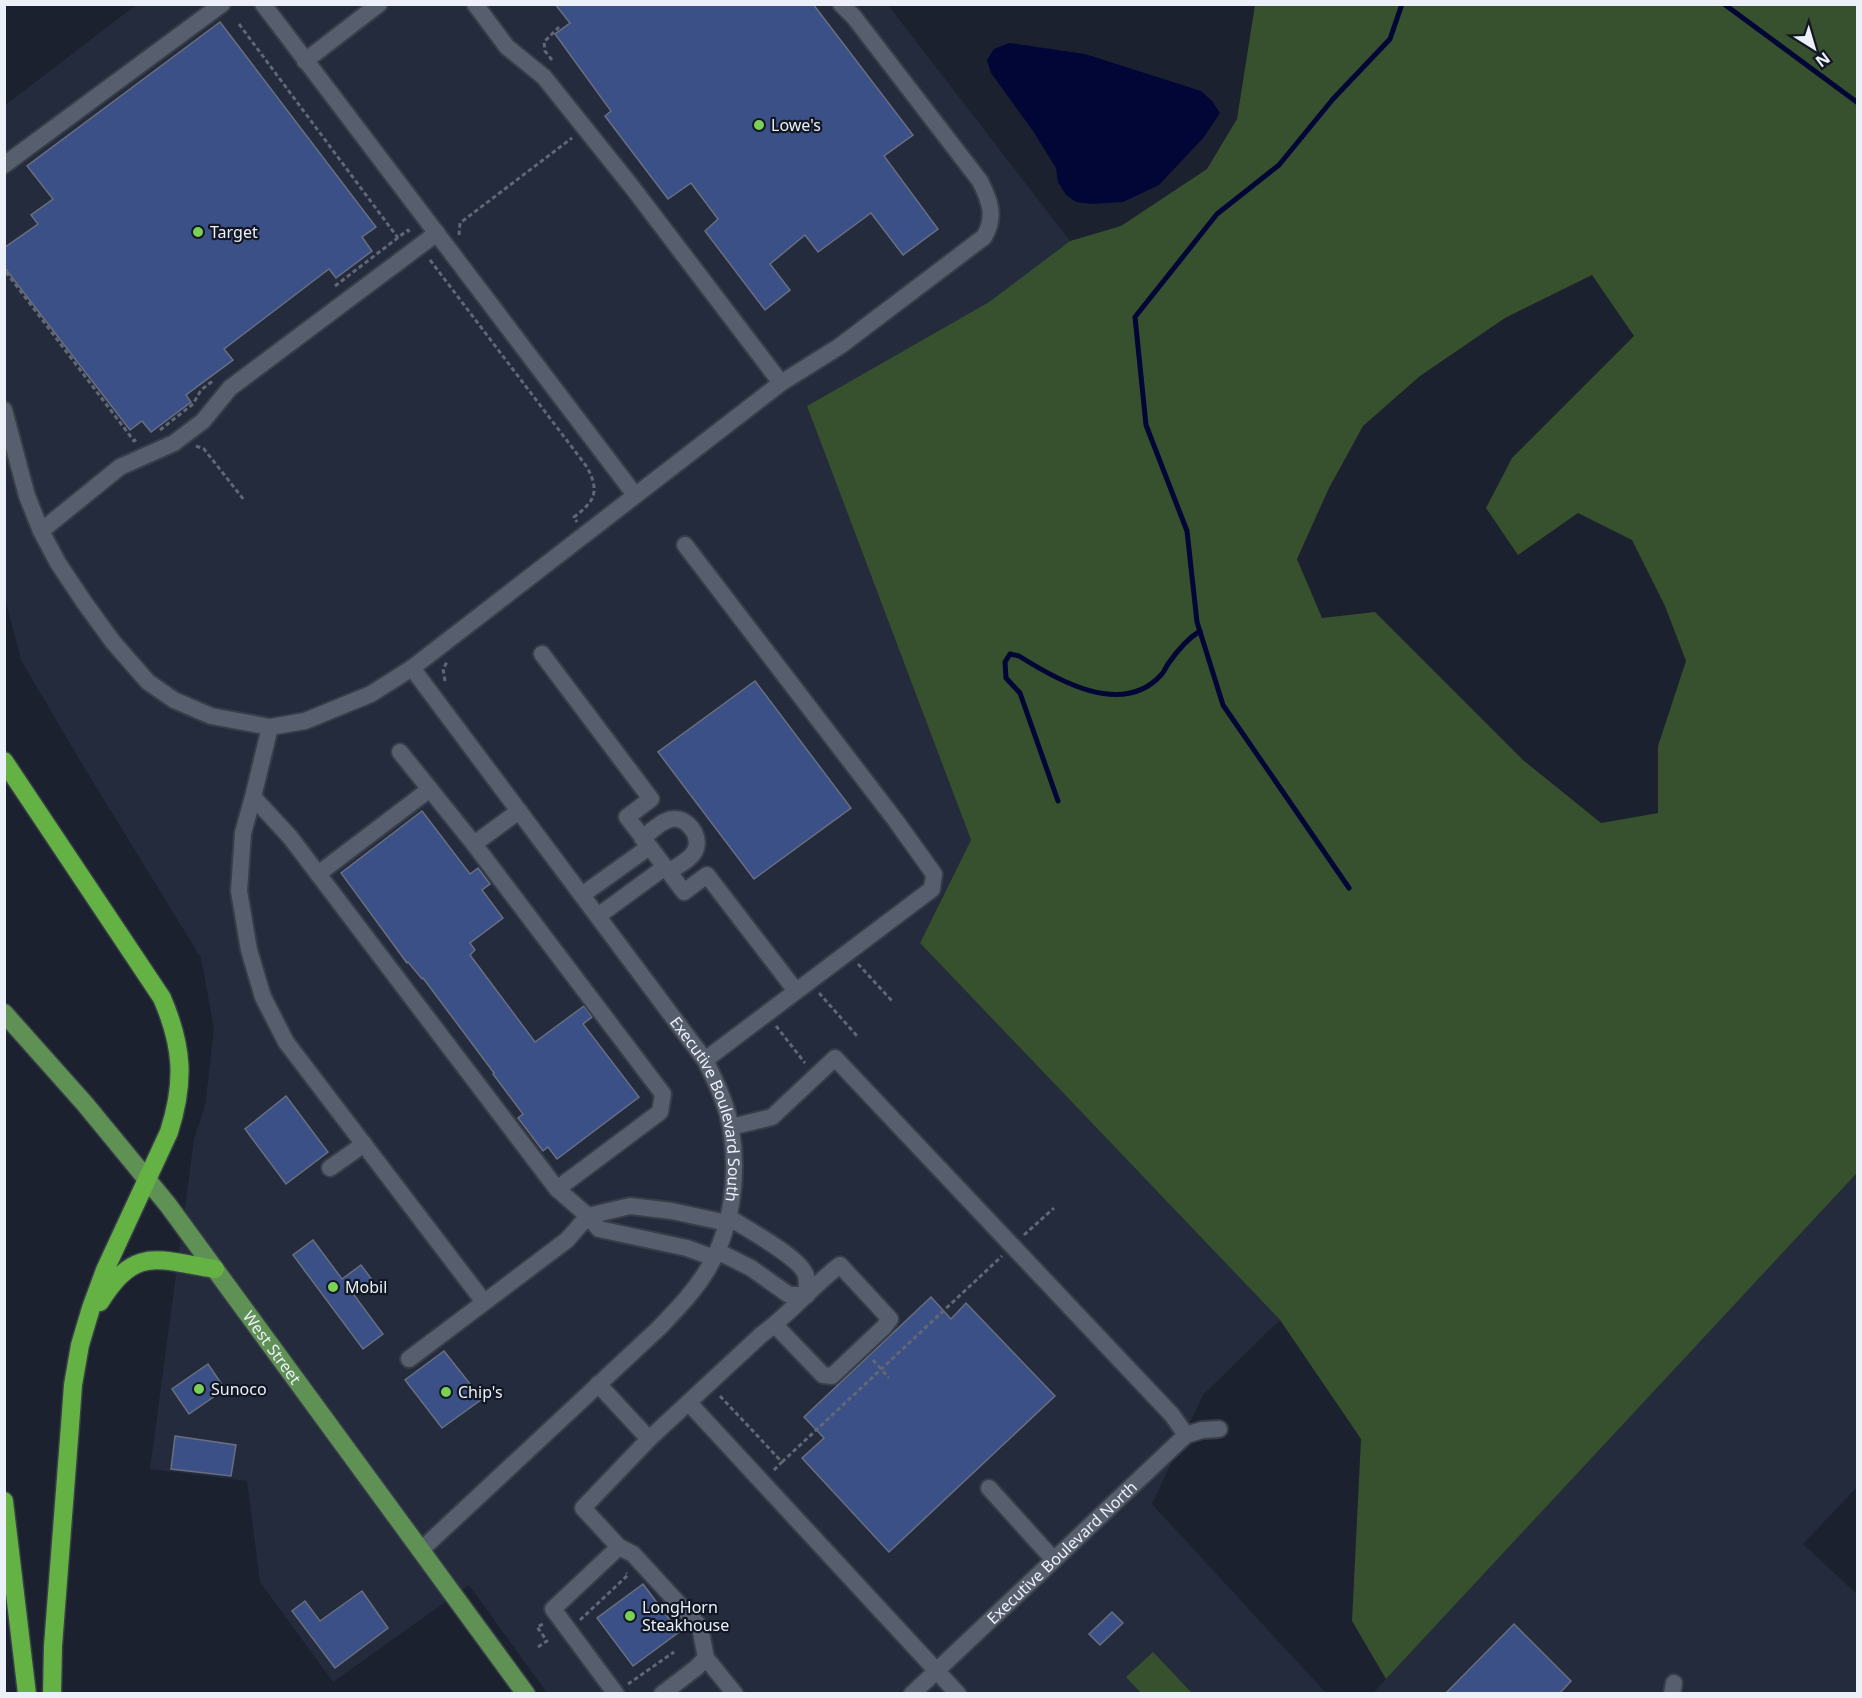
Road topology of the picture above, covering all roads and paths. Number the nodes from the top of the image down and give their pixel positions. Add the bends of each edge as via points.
1 (222, 4) edge
2 (263, 4) edge
3 (379, 4) edge
4 (475, 4) edge
5 (841, 4) edge
6 (239, 24) dead end
7 (559, 27) dead end
8 (305, 61) junction
9 (558, 68) dead end
10 (584, 129) junction
11 (4, 165) edge
12 (398, 238) junction
13 (441, 239) junction
14 (420, 246) junction
15 (6, 272) edge
16 (332, 288) dead end
17 (220, 375) dead end
18 (781, 383) junction
19 (4, 410) edge
20 (173, 417) junction
21 (154, 434) dead end
22 (186, 434) junction
23 (144, 437) dead end
24 (635, 495) junction
25 (244, 500) dead end
26 (40, 531) junction
27 (586, 533) junction
28 (685, 546) dead end
29 (542, 654) dead end
30 (448, 660) dead end
31 (412, 668) junction
32 (448, 688) dead end
33 (270, 727) junction
34 (400, 752) dead end
35 (4, 761) edge
36 (430, 789) junction
37 (254, 797) junction
38 (519, 810) junction
39 (646, 843) junction
40 (474, 844) junction
41 (667, 870) junction
42 (318, 874) junction
43 (582, 895) junction
44 (598, 916) junction
45 (849, 952) junction
46 (810, 981) junction
47 (796, 991) junction
48 (893, 1002) dead end
49 (5, 1013) edge
50 (768, 1014) junction
51 (858, 1037) dead end
52 (705, 1060) junction
53 (817, 1075) junction
54 (731, 1127) junction
55 (364, 1144) junction
56 (330, 1168) dead end
57 (148, 1179) junction
58 (557, 1189) junction
59 (1054, 1208) dead end
60 (588, 1216) junction
61 (727, 1220) junction
62 (1012, 1246) junction
63 (716, 1254) junction
64 (215, 1269) junction
65 (807, 1295) junction
66 (484, 1302) junction
67 (775, 1325) junction
68 (80, 1345) junction
69 (862, 1348) junction
70 (409, 1359) dead end
71 (881, 1369) junction
72 (889, 1378) dead end
73 (598, 1384) junction
74 (708, 1384) junction
75 (688, 1403) junction
76 (1219, 1430) dead end
77 (1186, 1435) junction
78 (649, 1439) junction
79 (782, 1462) junction
80 (762, 1481) junction
81 (989, 1488) dead end
82 (4, 1501) edge
83 (421, 1550) junction
84 (614, 1551) junction
85 (1053, 1559) junction
86 (579, 1622) dead end
87 (674, 1652) dead end
88 (706, 1658) junction
89 (937, 1670) junction
90 (621, 1690) edge
91 (27, 1694) edge
92 (52, 1694) edge
93 (526, 1694) edge
94 (662, 1694) edge
95 (735, 1694) edge
96 (912, 1694) edge
97 (958, 1694) edge

1 - 11 street
2 - 8 street
3 - 8 street
4 - 10 street via 507,47 544,77
5 - 18 street via 980,181 992,213 990,227 984,237 840,346
6 - 12 path
7 - 9 path via 544,42 545,51
8 - 13 street
10 - 13 path via 460,223 460,234
10 - 18 street
12 - 14 path via 408,230
12 - 16 path
13 - 14 street
13 - 24 street
14 - 22 street via 230,388 203,421
14 - 27 path via 587,466 595,486 593,498 574,517
15 - 23 path via 134,441
17 - 20 path via 201,390 193,404
18 - 24 street
19 - 26 street
20 - 21 path
20 - 22 path
22 - 25 path via 204,449
22 - 26 street via 174,444 120,467
24 - 27 street
26 - 33 street via 113,642 148,681 174,700 211,716
27 - 31 street
28 - 45 street via 934,874 932,889
29 - 39 street via 651,799 627,817
30 - 32 path via 443,678
31 - 33 street via 371,694 305,721
31 - 38 street, Executive Boulevard South
33 - 37 street
34 - 36 street
35 - 57 highway via 152,981 170,1015 181,1059 181,1086 170,1132
36 - 40 street
36 - 42 street
37 - 42 street
37 - 55 street via 243,833 239,891 249,950 263,997 286,1042
38 - 40 street
38 - 43 street, Executive Boulevard South
39 - 41 street
39 - 41 street via 666,821 675,818 692,828 697,837 696,849
39 - 43 street
40 - 58 street via 663,1094 660,1113
41 - 44 street
41 - 47 street via 684,892 707,875
42 - 58 street
43 - 44 street, Executive Boulevard South
44 - 52 street, Executive Boulevard South
45 - 46 street
45 - 48 path
46 - 47 street
46 - 51 path
47 - 50 street
49 - 57 main road, West Street
50 - 52 street
50 - 53 path
52 - 54 street, Executive Boulevard South
53 - 54 street via 772,1117
53 - 62 street via 835,1058
54 - 61 street, Executive Boulevard South via 734,1176
55 - 56 street
55 - 66 street
57 - 64 main road, West Street
57 - 68 highway via 105,1270
58 - 60 street
59 - 62 path
60 - 61 street via 630,1206
60 - 63 street via 599,1229
60 - 66 street via 567,1240
61 - 63 street, Executive Boulevard South
61 - 65 street via 778,1248 797,1264 806,1274
62 - 71 path
62 - 77 street via 1172,1415
63 - 65 street via 751,1268 789,1295
63 - 73 street, Executive Boulevard South via 692,1293
64 - 68 highway via 155,1259 125,1270 97,1307
64 - 83 main road, West Street
65 - 67 street
65 - 69 street via 840,1265 890,1318
66 - 70 street
67 - 69 street via 823,1375 832,1376
67 - 74 street
68 - 92 highway via 73,1386
69 - 71 path
71 - 72 path
71 - 79 path
73 - 78 street
73 - 83 street, Executive Boulevard South
74 - 75 street
74 - 79 path
75 - 78 street
75 - 80 street
76 - 77 street
77 - 85 street, Executive Boulevard North
78 - 84 street via 583,1508
79 - 80 path
80 - 89 street
81 - 85 street
82 - 91 highway
83 - 93 main road, West Street
84 - 86 path via 628,1575
84 - 88 street via 633,1554 700,1627
84 - 90 street via 553,1609
85 - 89 street, Executive Boulevard North
87 - 90 path
88 - 94 street
88 - 95 street
89 - 96 street, Executive Boulevard North
89 - 97 street

